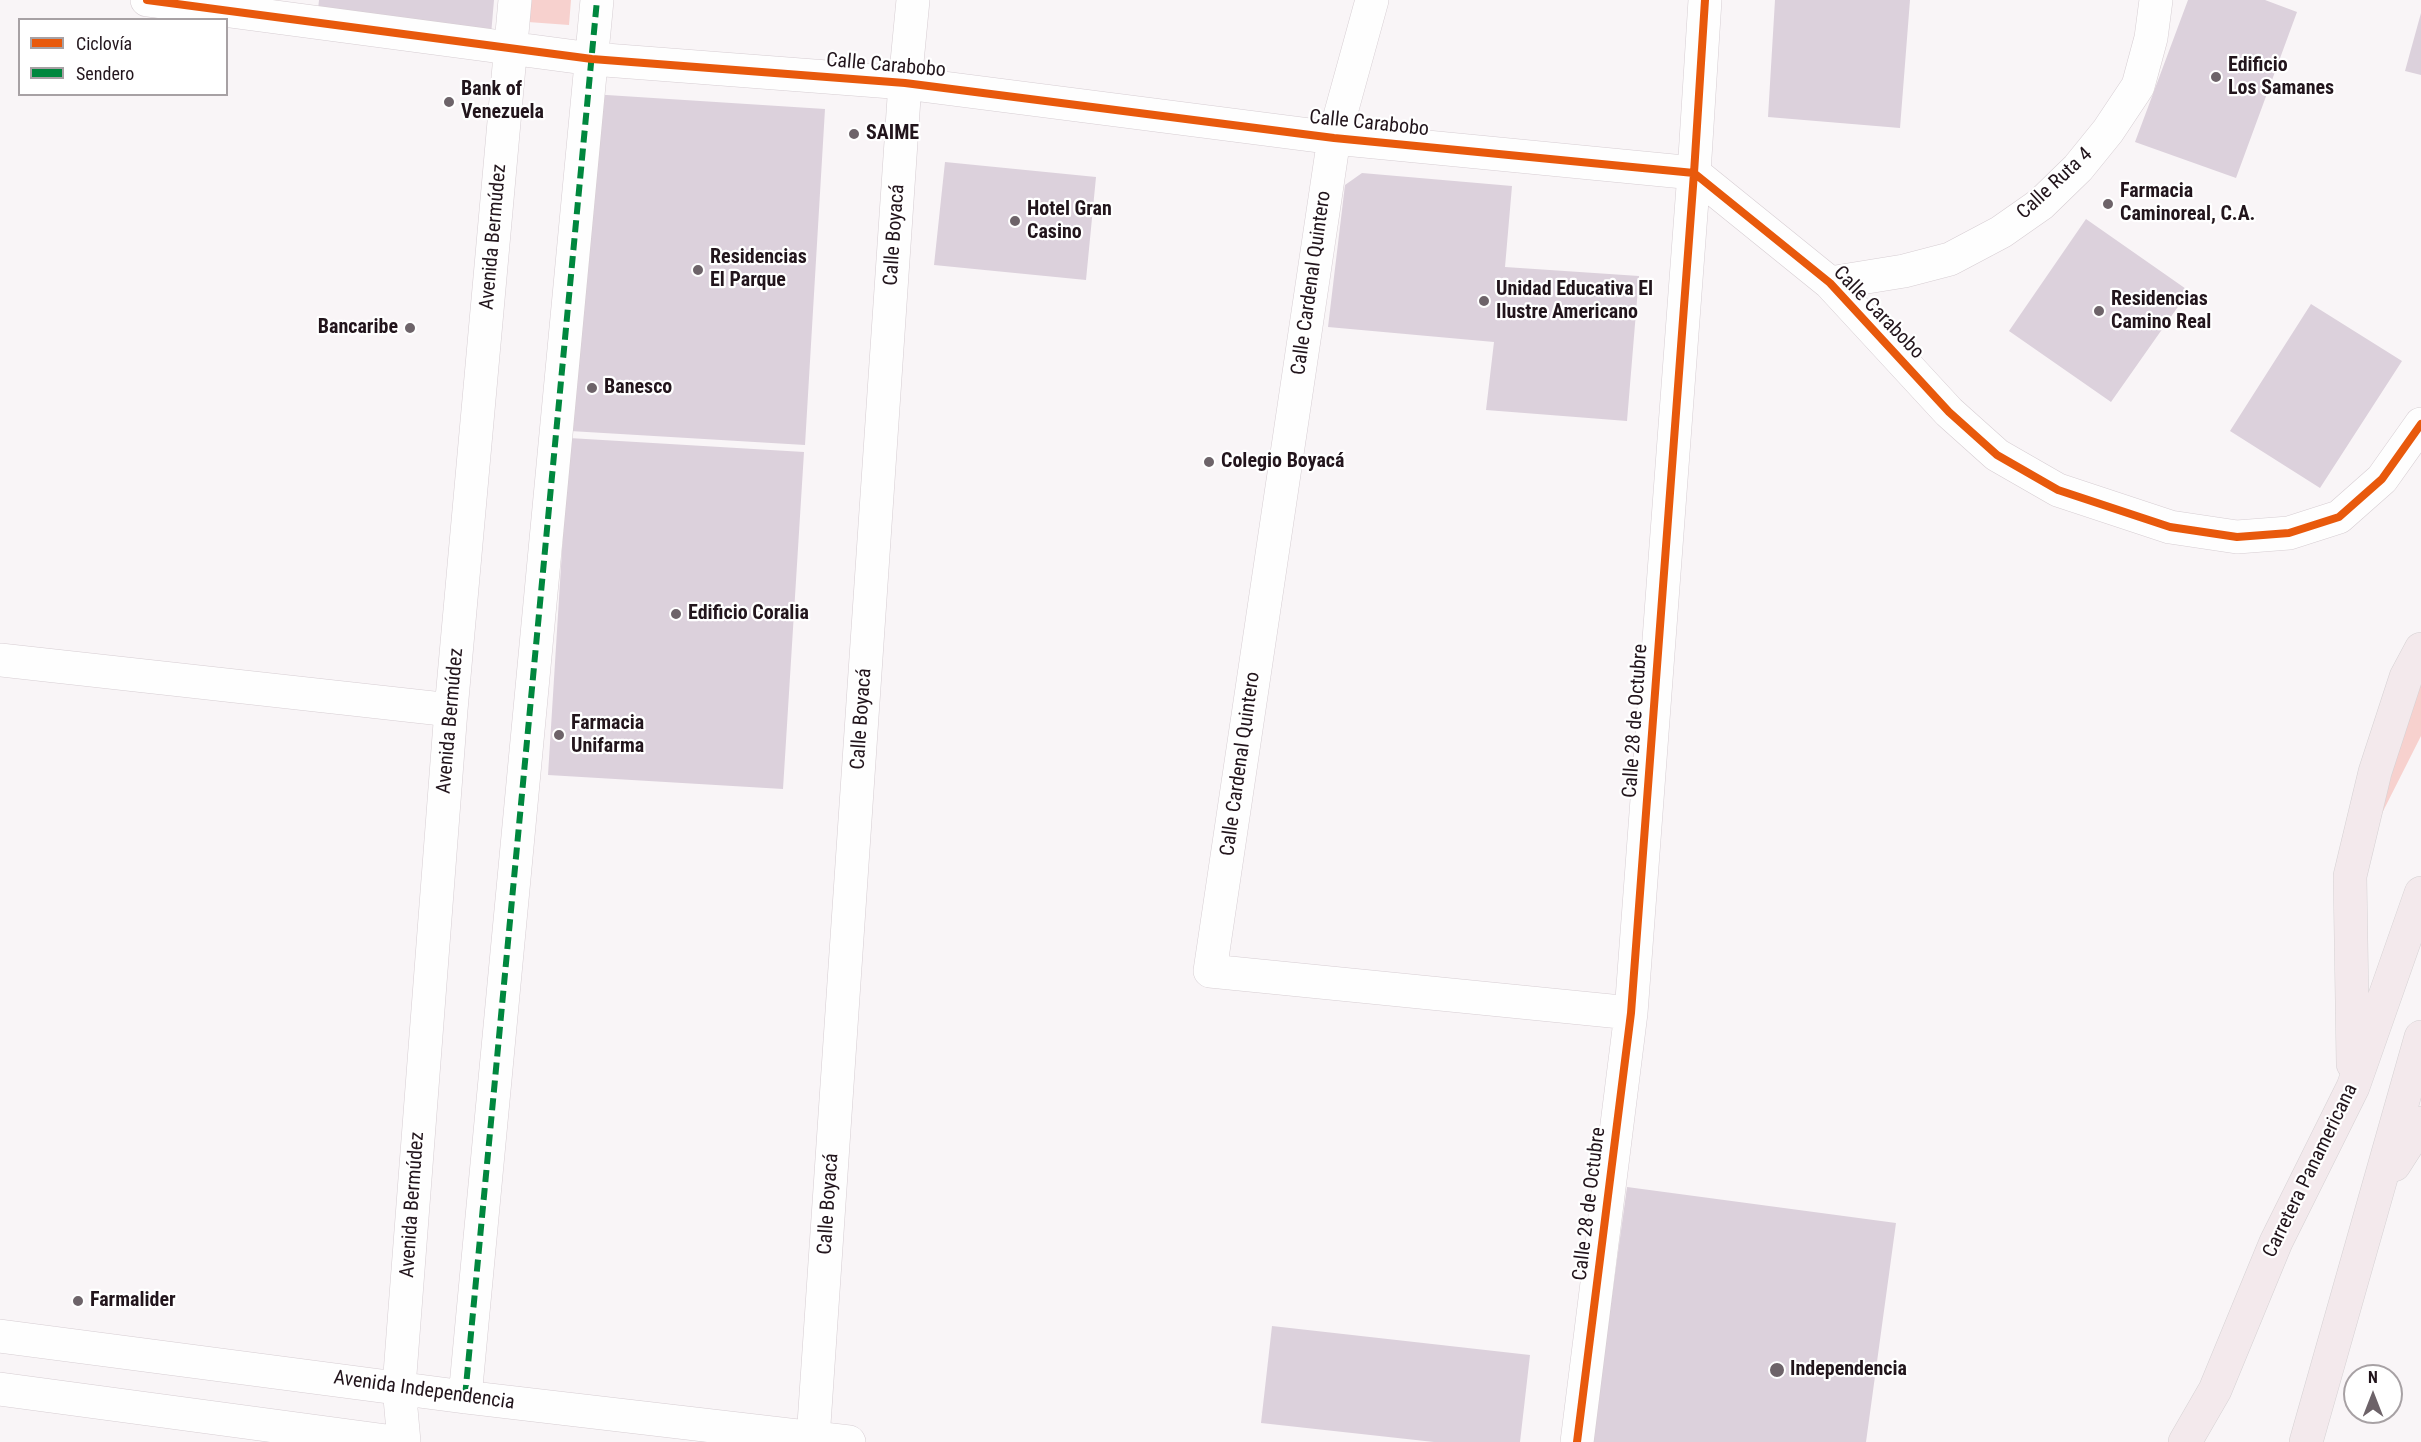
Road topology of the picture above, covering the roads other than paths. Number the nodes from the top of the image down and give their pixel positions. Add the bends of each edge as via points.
1 (147, 0) edge
2 (515, 0) edge
3 (597, 0) edge
4 (913, 0) edge
5 (1372, 0) edge
6 (1705, 0) edge
7 (2156, 0) edge
8 (511, 50) junction
9 (592, 59) junction
10 (905, 83) junction
11 (1334, 138) junction
12 (1694, 173) junction
13 (1830, 284) junction
14 (2421, 424) edge
15 (2421, 649) edge
16 (0, 660) edge
17 (451, 710) junction
18 (2421, 893) edge
19 (1631, 1013) junction
20 (2421, 1037) edge
21 (2353, 1087) junction
22 (2421, 1123) edge
23 (2374, 1194) junction
24 (0, 1336) edge
25 (399, 1387) junction
26 (0, 1389) edge
27 (465, 1397) junction
28 (813, 1439) junction
29 (394, 1442) edge
30 (404, 1442) edge
31 (849, 1442) edge
32 (1577, 1442) edge
33 (2185, 1442) edge
34 (2306, 1442) edge

1 - 8 street, Calle Carabobo
2 - 8 street, Avenida Bermúdez
3 - 9 street
4 - 10 street, Calle Boyacá
5 - 11 street
6 - 12 street, Calle 28 de Octubre
7 - 13 street, Calle Ruta 4 via 2138,86 2078,168 2041,204 2001,232 1950,259
8 - 9 street, Calle Carabobo
8 - 17 street, Avenida Bermúdez
9 - 10 street, Calle Carabobo
9 - 27 street
10 - 11 street, Calle Carabobo
10 - 28 street, Calle Boyacá
11 - 12 street, Calle Carabobo
11 - 19 street, Calle Cardenal Quintero via 1210,971
12 - 13 street, Calle Carabobo
12 - 19 street, Calle 28 de Octubre
13 - 14 street, Calle Carabobo via 1949,412 1997,455 2058,490 2170,527 2237,537 2289,533 2339,517 2382,479
15 - 21 main road via 2406,676 2374,772 2350,876
16 - 17 street
17 - 25 street, Avenida Bermúdez
18 - 21 main road, Carretera Panamericana
19 - 32 street, Calle 28 de Octubre
20 - 23 main road
21 - 33 main road, Carretera Panamericana via 2276,1242 2215,1390
22 - 23 main road
23 - 34 main road
24 - 25 street, Avenida Independencia
25 - 27 street, Avenida Independencia
25 - 30 street, Avenida Bermúdez
26 - 29 street
27 - 28 street, Avenida Independencia
28 - 31 street, Avenida Independencia

